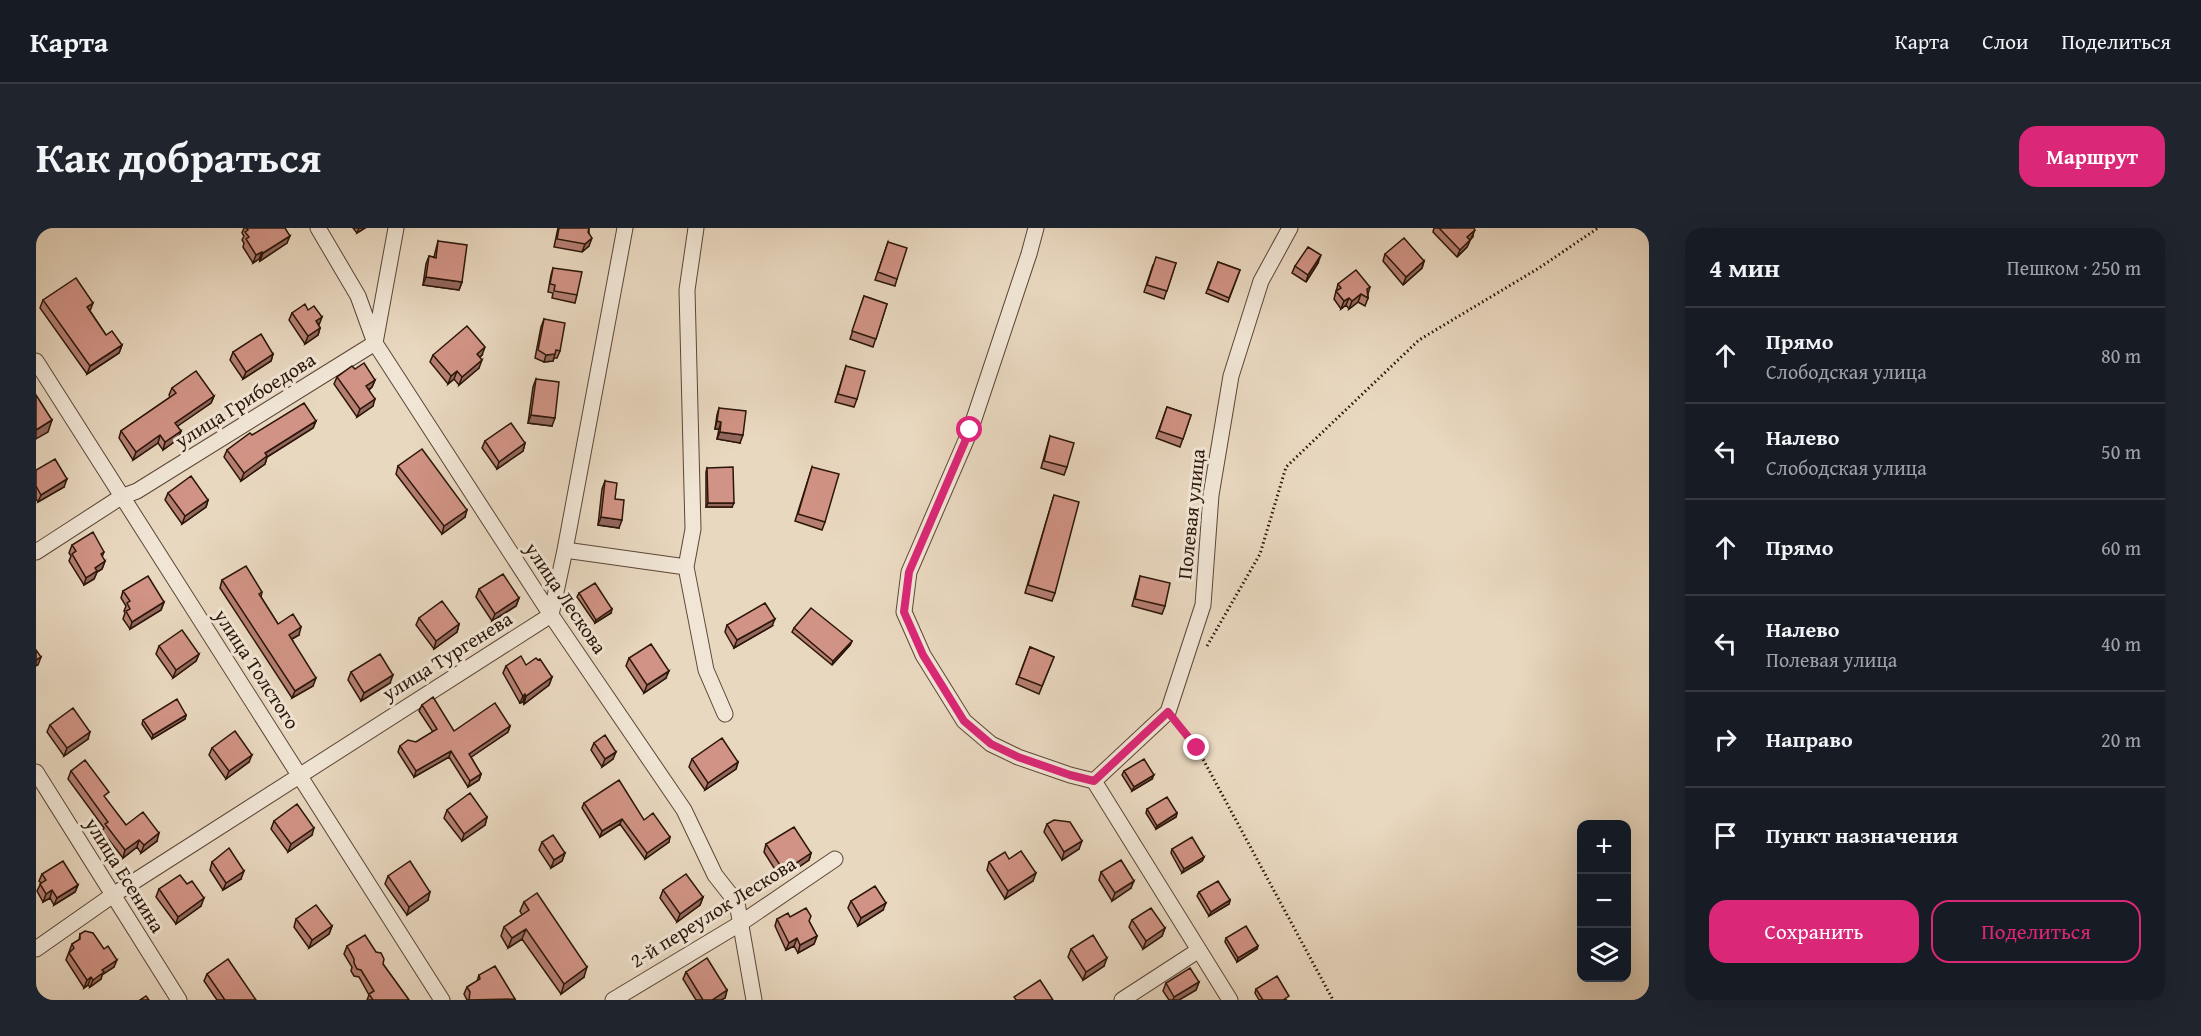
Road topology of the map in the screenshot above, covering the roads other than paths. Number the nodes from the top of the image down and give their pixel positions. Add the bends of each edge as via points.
1 (318, 228) edge
2 (396, 228) edge
3 (625, 228) edge
4 (696, 228) edge
5 (1036, 228) edge
6 (1290, 228) edge
7 (375, 343) junction
8 (36, 361) edge
9 (121, 496) junction
10 (565, 550) junction
11 (36, 552) edge
12 (686, 567) junction
13 (551, 615) junction
14 (725, 714) dead end
15 (36, 772) edge
16 (300, 775) junction
17 (1094, 781) junction
18 (835, 859) dead end
19 (113, 896) junction
20 (741, 923) junction
21 (36, 949) edge
22 (1200, 950) junction
23 (179, 1000) edge
24 (442, 1000) edge
25 (613, 1000) edge
26 (753, 1000) edge
27 (1122, 1000) edge
28 (1230, 1000) edge

1 - 7 street, улица Лескова via 358,296
2 - 7 street
3 - 10 street
4 - 12 street via 687,290 693,529
5 - 17 street via 970,430 909,572 904,612 923,655 964,721 991,744 1018,757
6 - 17 street, Полевая улица via 1261,281 1231,376 1211,495 1203,605 1168,712
7 - 9 street, улица Грибоедова via 137,491
7 - 13 street, улица Лескова
8 - 9 street, улица Толстого
9 - 11 street, улица Грибоедова
9 - 16 street, улица Толстого
10 - 12 street
10 - 13 street
12 - 14 street via 706,670
13 - 16 street, улица Тургенева
13 - 20 street, улица Лескова via 684,810 715,874 737,903
15 - 19 street, улица Есенина
16 - 19 street, улица Тургенева
16 - 24 street, улица Толстого
17 - 22 street
18 - 20 street, 2-й переулок Лескова
19 - 21 street, улица Тургенева
19 - 23 street, улица Есенина
20 - 25 street, 2-й переулок Лескова
20 - 26 street, улица Лескова
22 - 27 street
22 - 28 street

